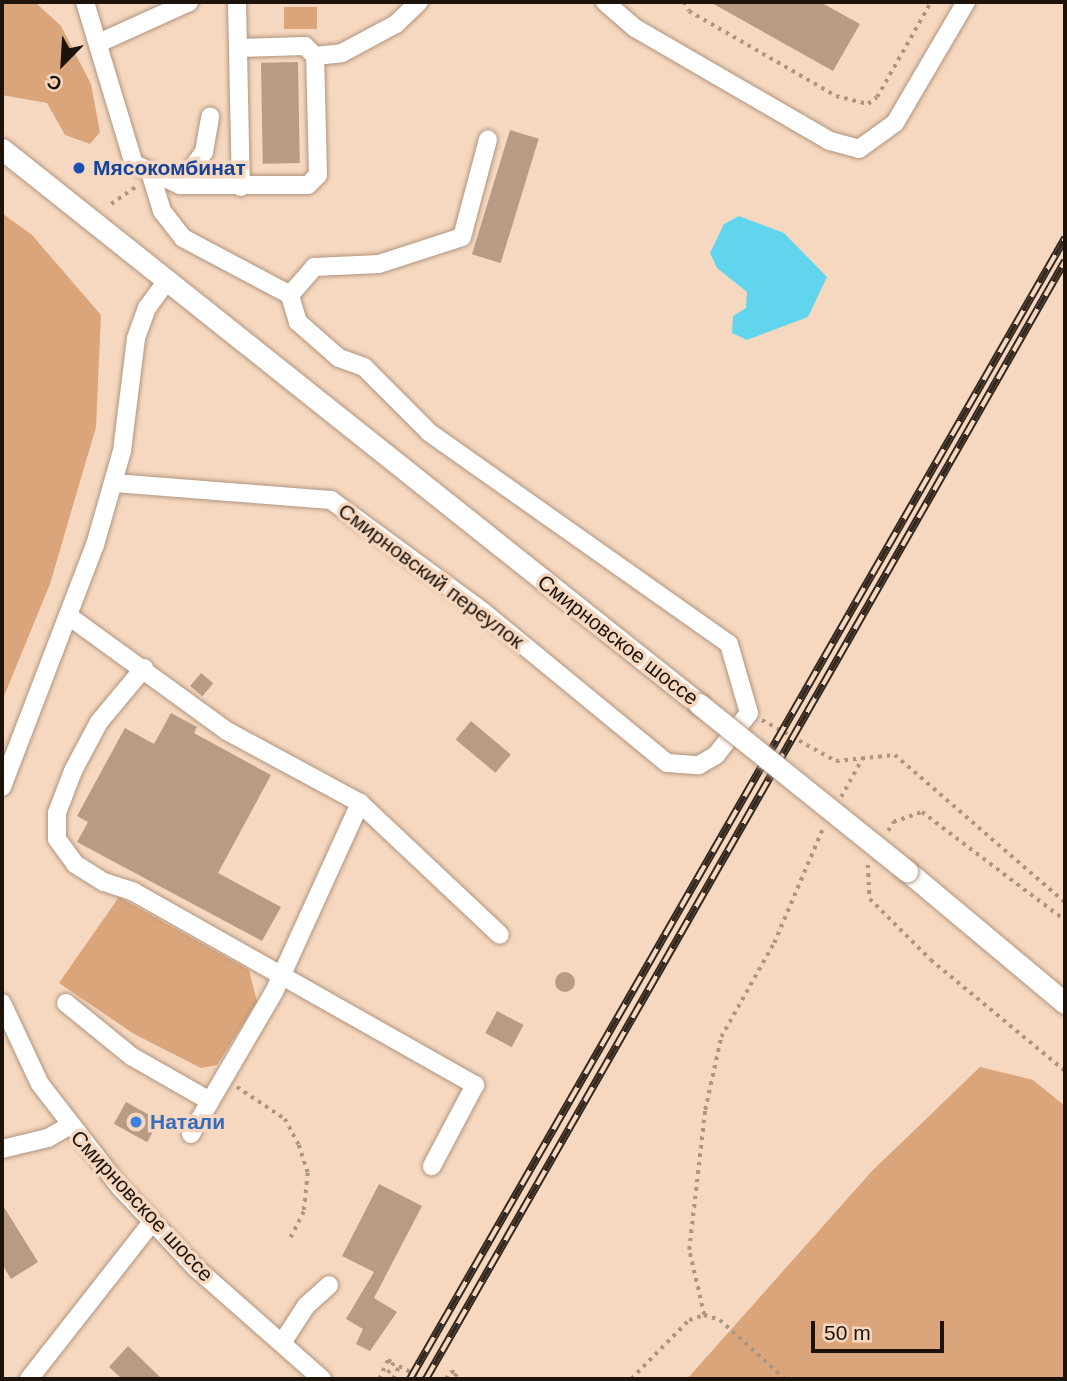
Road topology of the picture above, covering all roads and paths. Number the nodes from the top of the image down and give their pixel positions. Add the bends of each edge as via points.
1 (85, 2) edge
2 (189, 2) edge
3 (237, 2) edge
4 (419, 2) edge
5 (606, 2) edge
6 (684, 2) edge
7 (931, 2) edge
8 (965, 2) edge
9 (101, 41) junction
10 (238, 48) junction
11 (315, 56) junction
12 (210, 117) dead end
13 (488, 139) dead end
14 (2, 149) edge
15 (151, 175) junction
16 (180, 185) junction
17 (241, 187) junction
18 (111, 204) dead end
19 (166, 282) junction
20 (290, 295) junction
21 (114, 483) junction
22 (70, 617) junction
23 (144, 668) junction
24 (749, 713) junction
25 (862, 758) junction
26 (2, 787) edge
27 (360, 803) junction
28 (835, 806) dead end
29 (828, 818) dead end
30 (1065, 902) edge
31 (500, 935) dead end
32 (282, 973) junction
33 (2, 1003) edge
34 (66, 1003) dead end
35 (1065, 1003) edge
36 (223, 1079) junction
37 (210, 1101) junction
38 (69, 1126) junction
39 (191, 1134) dead end
40 (2, 1149) edge
41 (432, 1166) dead end
42 (152, 1222) junction
43 (289, 1242) dead end
44 (329, 1285) dead end
45 (704, 1315) junction
46 (282, 1343) junction
47 (29, 1379) edge
48 (322, 1379) edge
49 (379, 1379) edge
50 (386, 1379) edge
51 (393, 1379) edge
52 (424, 1379) edge
53 (446, 1379) edge
54 (454, 1379) edge
55 (631, 1379) edge
56 (785, 1379) edge

1 - 9 street
2 - 9 street
3 - 10 street
4 - 11 street via 396,24 342,53
5 - 8 street via 635,28 819,135 859,149 895,124
6 - 7 path via 689,11 836,96 868,104 877,97
9 - 15 street via 134,164
10 - 11 street via 305,46
10 - 17 street
11 - 17 street via 314,181
12 - 16 street via 204,152
13 - 20 street via 462,237 379,264 314,267
14 - 19 main road, Смирновское шоссе
15 - 16 street
15 - 18 path
15 - 20 street via 162,211 183,237
16 - 17 street
19 - 21 street via 147,308 136,338
19 - 35 main road, Смирновское шоссе, bridge via 699,704
20 - 24 street via 298,323 339,358 364,367 429,432 729,644
21 - 22 street
21 - 24 street, Смирновский переулок via 331,500 482,611 667,763 699,765 716,755
22 - 23 street
22 - 26 street
23 - 27 street via 227,731
23 - 32 street via 99,722 73,771 57,813 57,839 75,864 104,882 134,892
24 - 25 path via 836,761
25 - 28 path
25 - 30 path via 895,755
27 - 31 street
27 - 32 street
29 - 45 path via 808,854 774,943 721,1037 705,1110 689,1250
32 - 36 street
32 - 41 street via 475,1085
33 - 38 street, Смирновское шоссе via 22,1052
34 - 37 street via 131,1056
36 - 37 street
36 - 43 path via 285,1119 299,1145 308,1173 304,1212
37 - 39 street
38 - 40 street via 48,1138
38 - 42 street, Смирновское шоссе
42 - 46 street, Смирновское шоссе
42 - 47 street
44 - 46 street via 306,1306
45 - 55 path via 690,1320
45 - 56 path via 720,1320
46 - 48 street, Смирновское шоссе
49 - 50 path via 388,1360 394,1363
51 - 52 path via 399,1366
53 - 54 path via 451,1371 457,1374

